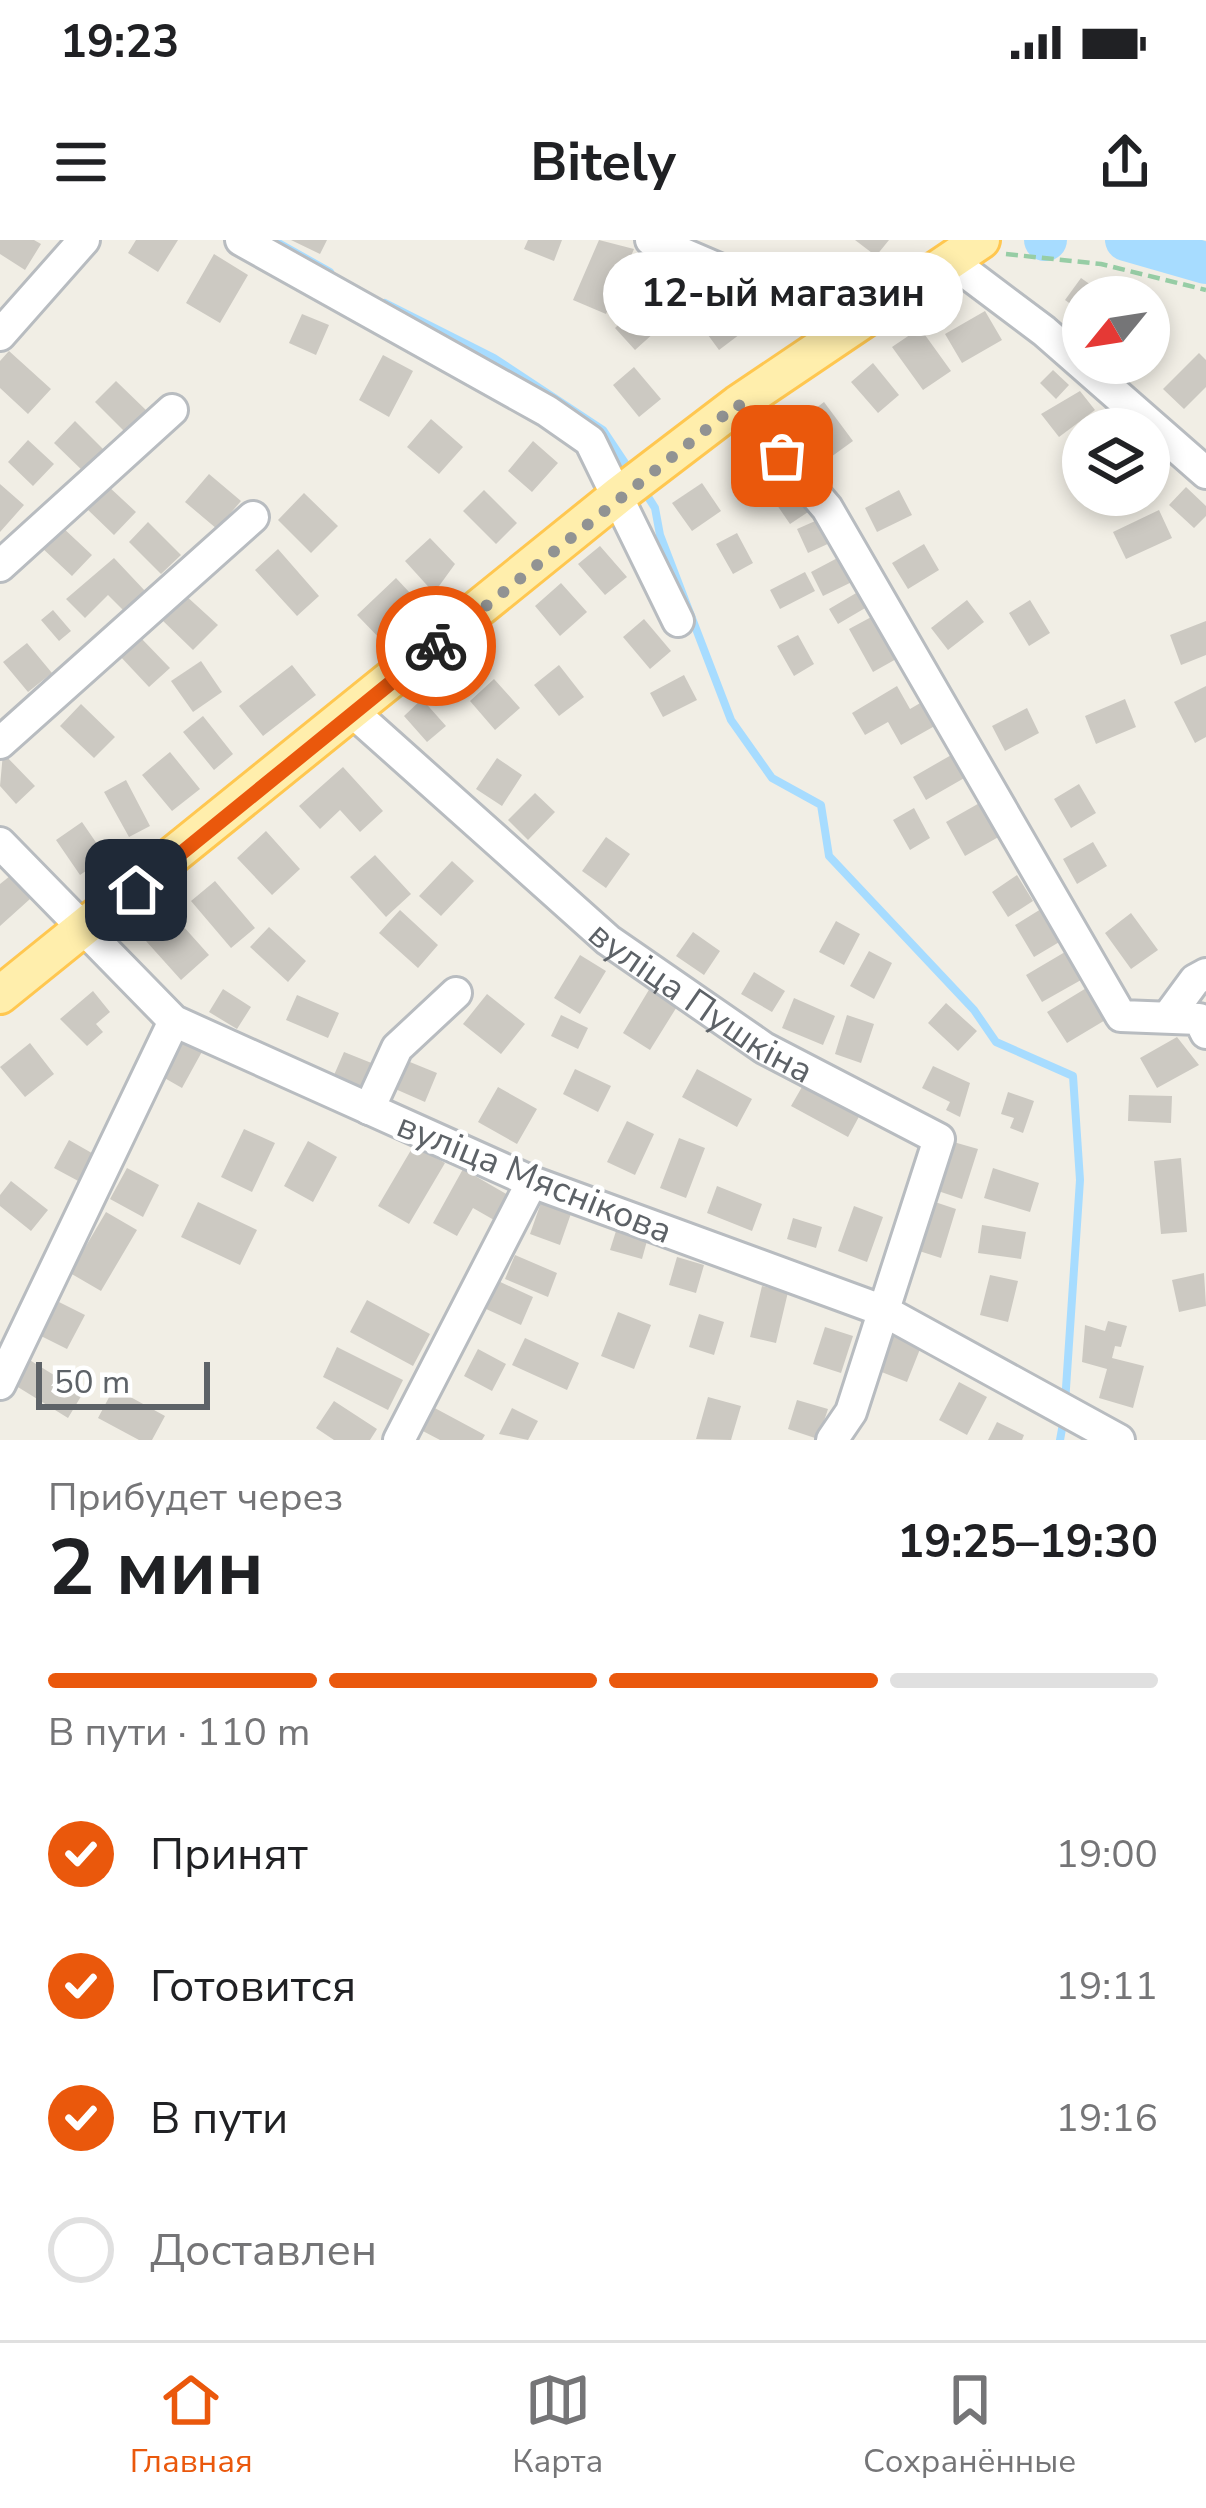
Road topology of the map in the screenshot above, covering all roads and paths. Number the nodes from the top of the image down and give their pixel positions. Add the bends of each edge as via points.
1 (84, 240) edge
2 (241, 240) edge
3 (651, 240) edge
4 (978, 251) edge
5 (1206, 290) edge
6 (0, 334) edge
7 (842, 334) junction
8 (738, 404) junction
9 (172, 410) dead end
10 (1206, 473) edge
11 (632, 484) junction
12 (253, 517) dead end
13 (0, 566) edge
14 (678, 621) dead end
15 (354, 713) junction
16 (0, 743) edge
17 (0, 842) edge
18 (86, 931) junction
19 (1206, 974) edge
20 (456, 994) dead end
21 (0, 995) edge
22 (1170, 1014) junction
23 (174, 1021) junction
24 (1206, 1033) edge
25 (368, 1109) junction
26 (532, 1182) junction
27 (884, 1311) junction
28 (0, 1384) edge
29 (399, 1440) edge
30 (832, 1440) edge
31 (1120, 1440) edge

1 - 6 street
2 - 11 street via 547,411
3 - 7 street
4 - 5 path via 1102,264
4 - 7 main road
4 - 10 street via 1044,331
7 - 8 main road
8 - 11 main road
8 - 22 street via 827,508 1121,1016
9 - 13 street
11 - 14 street
11 - 15 main road
12 - 16 street
15 - 18 main road
15 - 27 street, вуліца Пушкіна via 608,940 764,1048 938,1139
17 - 18 street, вуліца Мяснікова
18 - 21 main road
18 - 23 street, вуліца Мяснікова
19 - 22 street
20 - 25 street via 397,1048
22 - 24 street via 1199,1019
23 - 25 street, вуліца Мяснікова
23 - 28 street
25 - 26 street, вуліца Мяснікова
26 - 27 street, вуліца Мяснікова
26 - 29 street
27 - 30 street via 850,1412
27 - 31 street, вуліца Мяснікова

